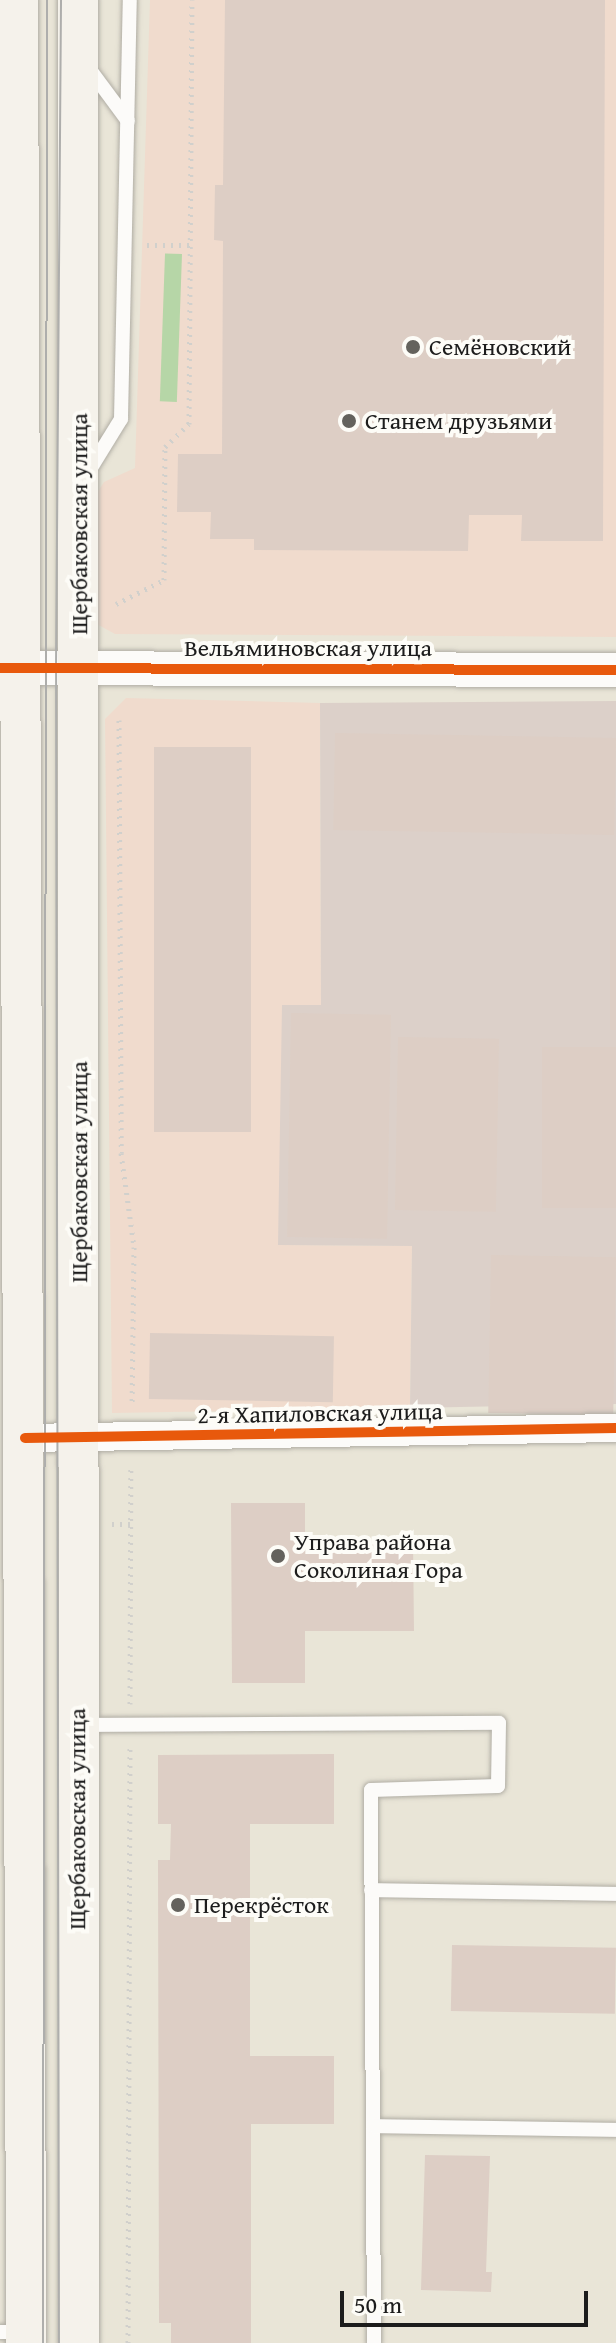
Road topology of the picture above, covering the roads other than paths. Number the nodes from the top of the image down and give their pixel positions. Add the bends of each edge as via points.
1 (18, 0) edge
2 (78, 0) edge
3 (130, 0) edge
4 (78, 53) junction
5 (129, 121) junction
6 (80, 485) junction
7 (78, 667) junction
8 (12, 668) edge
9 (616, 670) edge
10 (12, 1260) edge
11 (616, 1428) edge
12 (25, 1438) junction
13 (79, 1438) junction
14 (76, 1725) junction
15 (371, 1890) junction
16 (616, 1894) edge
17 (373, 2126) junction
18 (616, 2130) edge
19 (17, 2336) edge
20 (79, 2343) edge
21 (374, 2343) edge

1 - 8 main road
2 - 4 main road, Щербаковская улица
3 - 5 lane
4 - 5 lane
4 - 6 main road, Щербаковская улица
5 - 6 lane via 121,419
6 - 7 main road, Щербаковская улица
7 - 8 street, Вельяминовская улица
7 - 9 street, Вельяминовская улица
7 - 13 main road, Щербаковская улица
8 - 10 main road
10 - 12 main road
11 - 13 street, 2-я Хапиловская улица
12 - 13 street, 2-я Хапиловская улица
12 - 19 main road via 18,1570
13 - 14 main road, Щербаковская улица
14 - 15 lane via 499,1723 498,1786 371,1790
14 - 20 main road, Щербаковская улица
15 - 16 lane
15 - 17 lane
17 - 18 lane
17 - 21 lane

